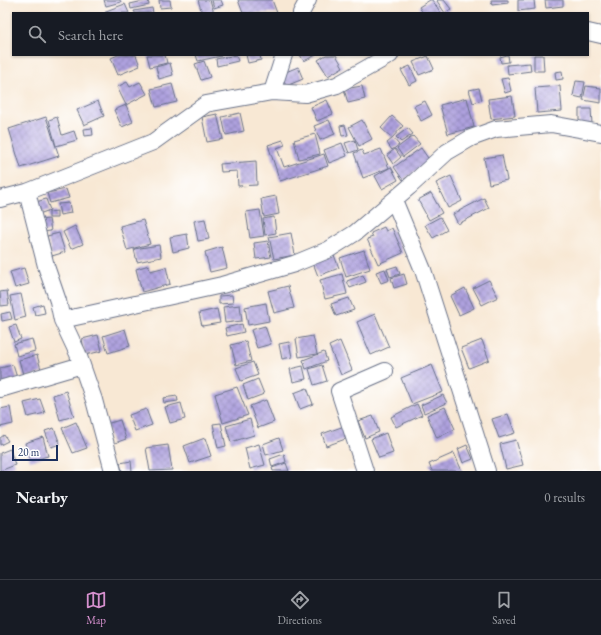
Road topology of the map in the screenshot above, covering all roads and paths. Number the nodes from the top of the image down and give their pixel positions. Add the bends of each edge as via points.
1 (308, 0) edge
2 (302, 12) edge
3 (589, 32) edge
4 (601, 35) edge
5 (284, 56) edge
6 (388, 56) edge
7 (272, 92) junction
8 (601, 133) edge
9 (26, 192) junction
10 (0, 199) edge
11 (394, 200) junction
12 (62, 320) junction
13 (82, 365) junction
14 (385, 371) dead end
15 (0, 389) edge
16 (113, 471) edge
17 (365, 471) edge
18 (487, 471) edge

1 - 2 street
3 - 4 street
5 - 7 street
6 - 7 street via 337,85 305,94
7 - 9 street via 206,104 153,142
8 - 11 street via 551,124 496,129 471,138 447,152
9 - 10 street
9 - 12 street
11 - 12 street via 328,250 294,264 222,285
11 - 18 street via 423,270
12 - 13 street
13 - 15 street
13 - 16 street
14 - 17 street via 339,391

